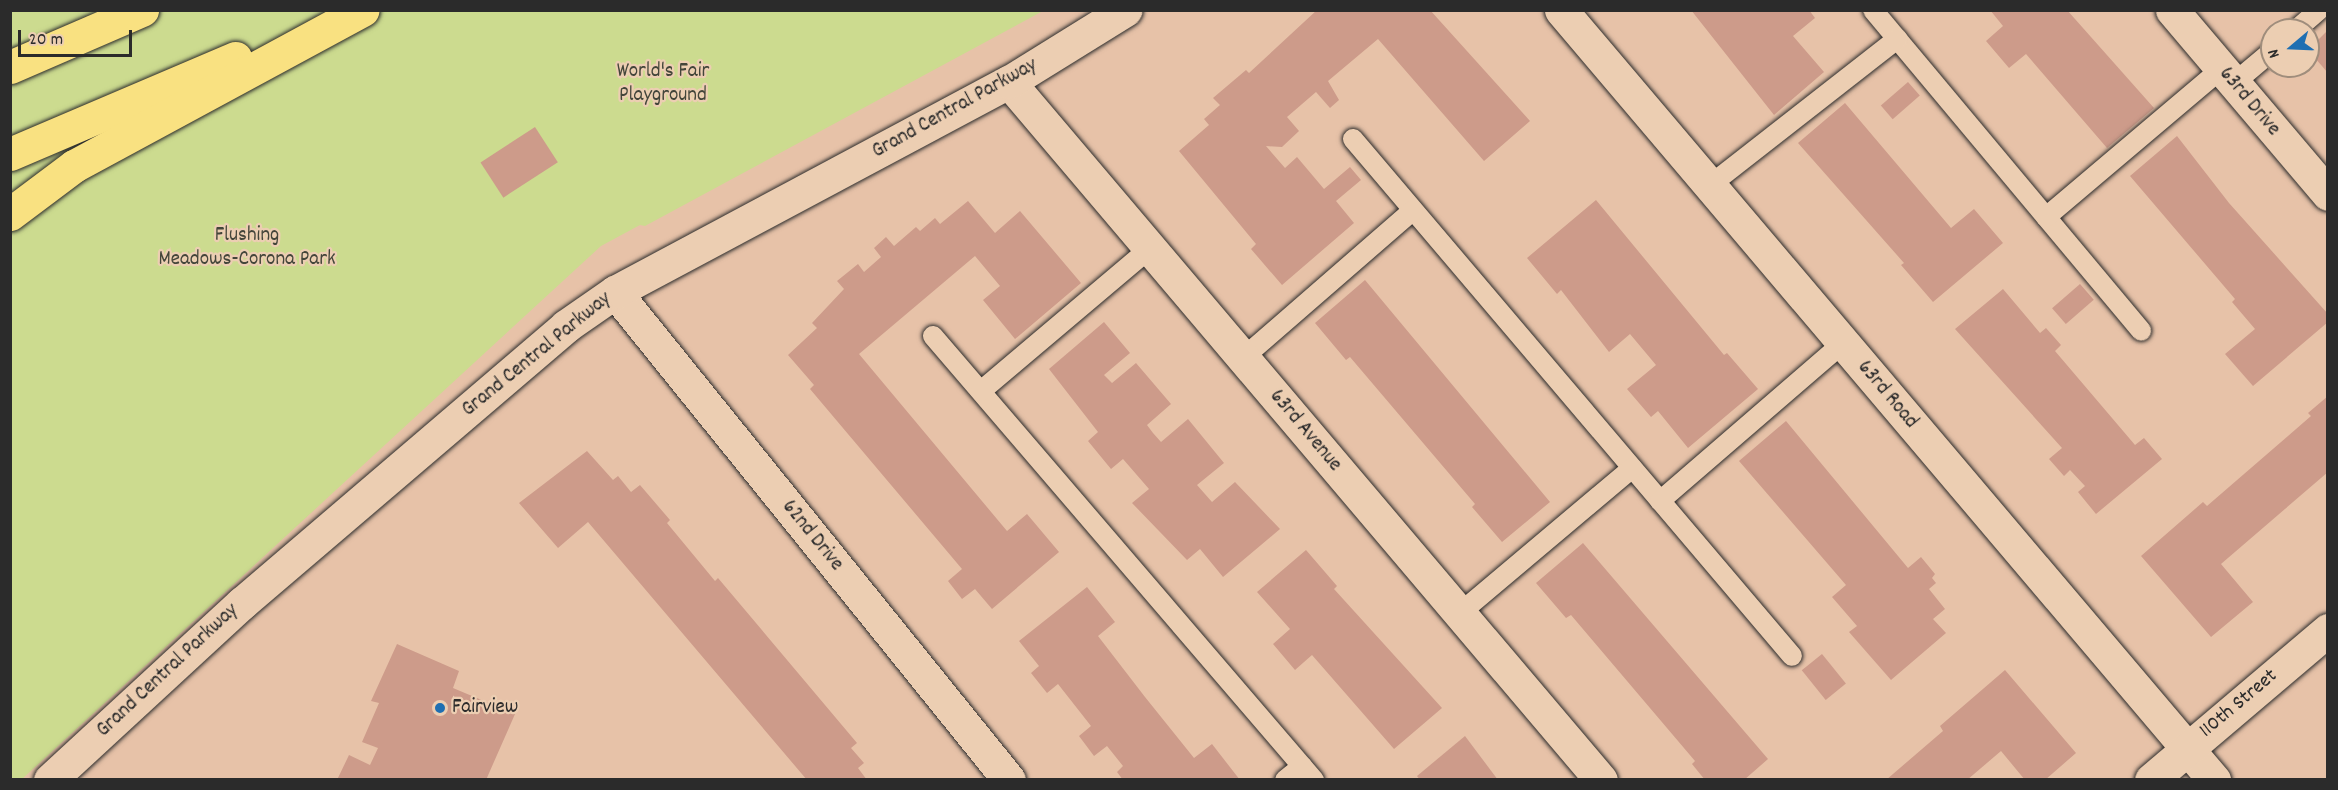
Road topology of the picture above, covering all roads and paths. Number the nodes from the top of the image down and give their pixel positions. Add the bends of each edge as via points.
1 (142, 10) edge
2 (352, 10) edge
3 (362, 10) edge
4 (1125, 10) edge
5 (1561, 10) edge
6 (1873, 10) edge
7 (2172, 10) edge
8 (1897, 39) junction
9 (2260, 58) edge
10 (10, 67) edge
11 (2227, 76) junction
12 (1009, 82) junction
13 (1353, 139) dead end
14 (10, 154) edge
15 (1709, 186) junction
16 (2328, 194) edge
17 (1413, 210) junction
18 (10, 214) edge
19 (2046, 218) junction
20 (1149, 249) junction
21 (615, 292) junction
22 (2141, 331) dead end
23 (933, 336) dead end
24 (1843, 343) junction
25 (1243, 358) junction
26 (981, 392) junction
27 (1632, 468) junction
28 (1660, 501) junction
29 (1460, 613) junction
30 (2328, 630) edge
31 (1792, 656) dead end
32 (2187, 748) junction
33 (1308, 773) edge
34 (50, 780) edge
35 (1008, 780) edge
36 (1285, 780) edge
37 (1601, 780) edge
38 (2151, 780) edge
39 (2214, 780) edge

1 - 10 highway
2 - 14 highway
3 - 18 highway via 74,166
4 - 12 street, Grand Central Parkway
5 - 15 street, 63rd Road
6 - 8 lane
7 - 11 street, 63rd Drive
8 - 15 lane
8 - 19 lane
9 - 11 lane
11 - 16 street, 63rd Drive
11 - 19 lane
12 - 20 street, 63rd Avenue
12 - 21 street, Grand Central Parkway
13 - 17 lane
15 - 24 street, 63rd Road
17 - 25 lane
17 - 27 lane
19 - 22 lane
20 - 25 street, 63rd Avenue
20 - 26 lane
21 - 34 street, Grand Central Parkway via 566,326 242,603
21 - 35 street, 62nd Drive
23 - 26 lane
24 - 28 lane
24 - 32 street, 63rd Road
25 - 29 street, 63rd Avenue
26 - 33 lane
27 - 28 lane
27 - 29 lane
28 - 31 lane
29 - 37 street, 63rd Avenue
30 - 32 street, 110th Street
32 - 38 street, 110th Street
32 - 39 street, 63rd Road
33 - 36 lane

